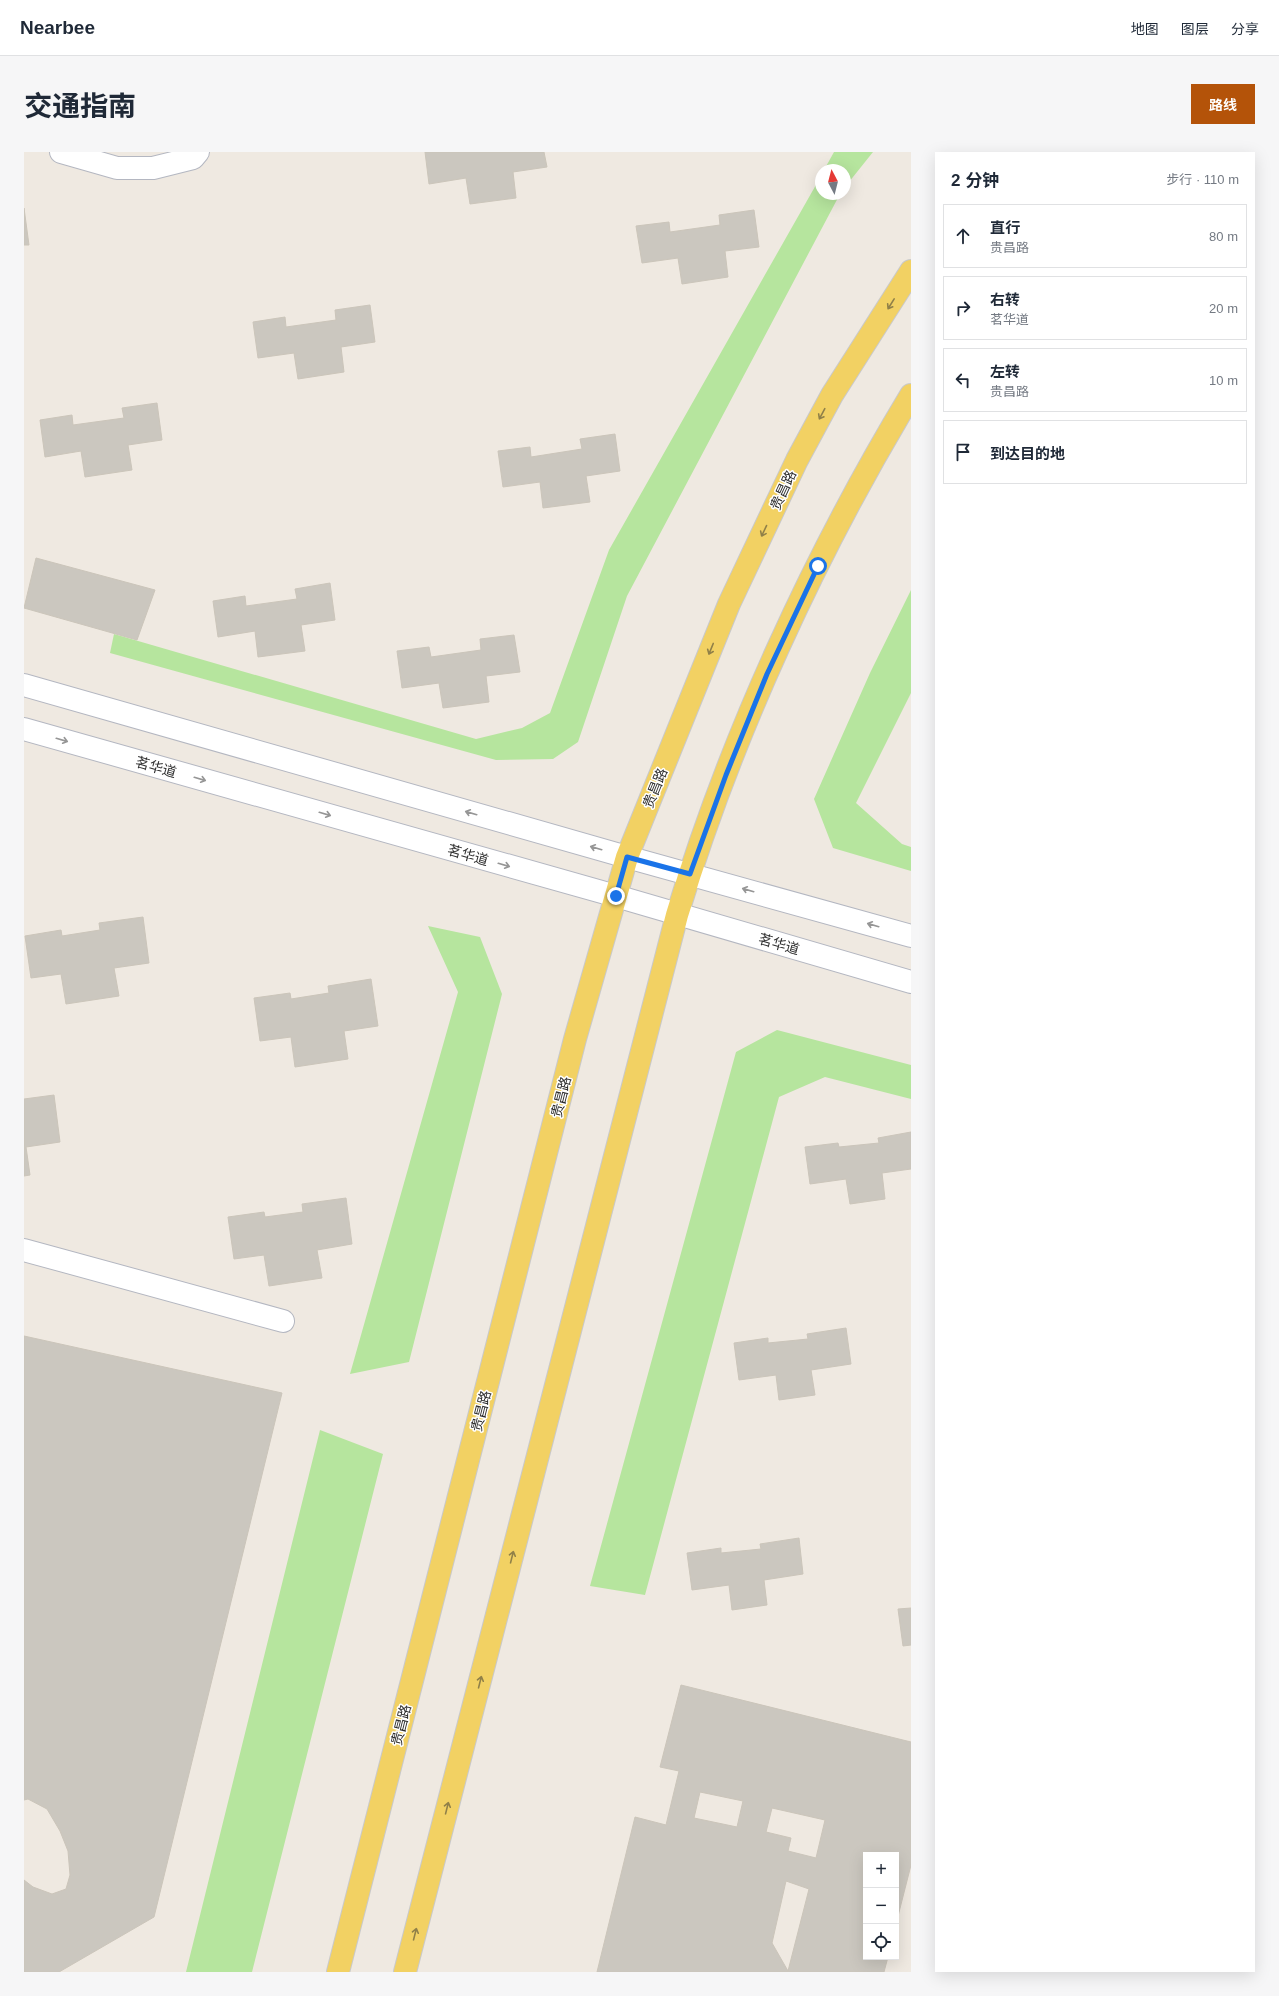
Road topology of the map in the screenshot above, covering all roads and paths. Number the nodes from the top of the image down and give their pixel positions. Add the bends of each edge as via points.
1 (61, 152) edge
2 (198, 152) edge
3 (911, 271) edge
4 (911, 395) edge
5 (24, 685) edge
6 (24, 729) edge
7 (627, 857) junction
8 (690, 874) junction
9 (616, 896) junction
10 (677, 915) junction
11 (911, 936) edge
12 (911, 982) edge
13 (24, 1250) edge
14 (283, 1321) dead end
15 (338, 1972) edge
16 (405, 1972) edge

1 - 2 street via 117,168 153,168 193,158
3 -> 7 main road, 贵昌路 via 832,395 797,460 729,604
4 - 8 main road via 869,466 767,674
7 -> 5 street
6 -> 9 street, 茗华道
7 - 8 street
7 - 9 main road, 贵昌路
8 - 10 main road
11 -> 8 street
9 - 10 street, 茗华道
9 - 15 main road, 贵昌路 via 572,1054
10 - 12 street, 茗华道
16 -> 10 main road
13 - 14 street

